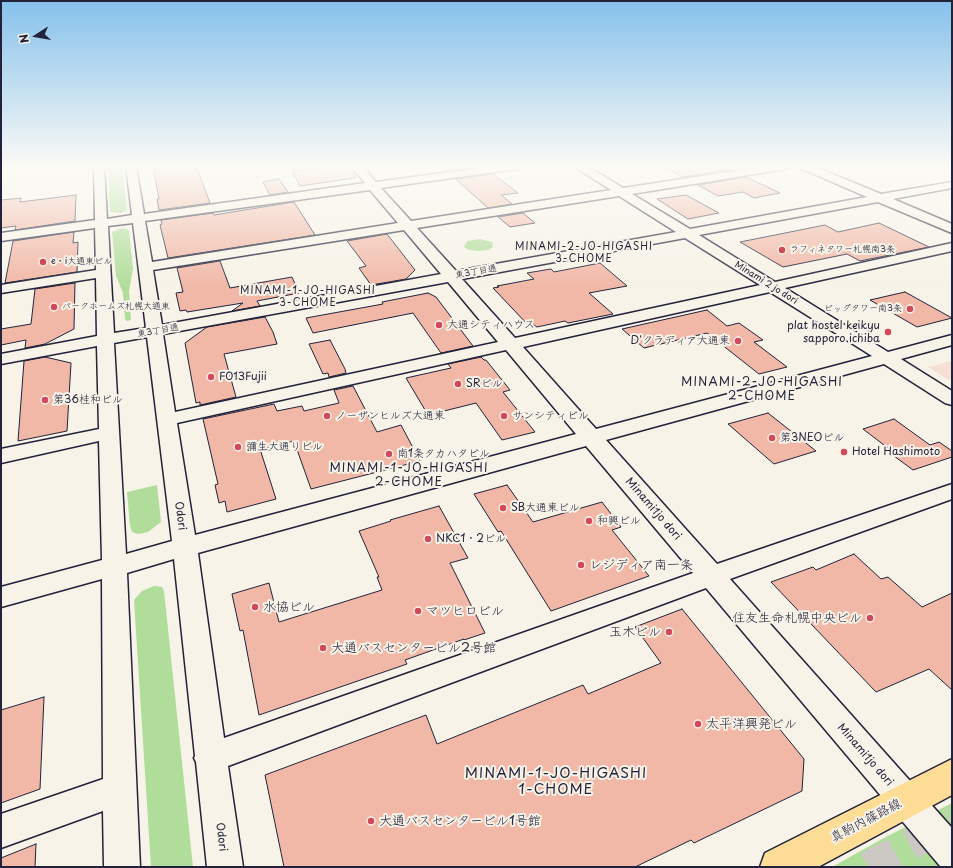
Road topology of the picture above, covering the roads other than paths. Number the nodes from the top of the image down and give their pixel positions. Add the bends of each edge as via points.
1 (100, 207) edge
2 (136, 207) edge
3 (222, 207) edge
4 (390, 207) edge
5 (530, 207) edge
6 (644, 207) edge
7 (834, 207) edge
8 (899, 207) edge
9 (138, 218) junction
10 (101, 223) junction
11 (407, 226) junction
12 (952, 229) edge
13 (688, 234) junction
14 (1, 237) edge
15 (952, 247) edge
16 (145, 267) junction
17 (103, 273) junction
18 (451, 277) junction
19 (772, 287) junction
20 (1, 290) edge
21 (154, 331) junction
22 (106, 340) junction
23 (952, 340) edge
24 (510, 344) junction
25 (887, 358) junction
26 (1, 359) edge
27 (952, 399) edge
28 (166, 420) junction
29 (109, 433) junction
30 (592, 438) junction
31 (1, 456) edge
32 (952, 491) edge
33 (185, 548) junction
34 (114, 567) junction
35 (711, 576) junction
36 (1, 597) edge
37 (210, 758) junction
38 (952, 776) edge
39 (119, 789) junction
40 (905, 800) junction
41 (1, 831) edge
42 (952, 854) edge
43 (122, 867) edge
44 (225, 867) edge
45 (779, 867) edge

1 - 10 street
2 - 9 street, Odori
3 - 9 street
4 - 11 street, Minami1jo dori
5 - 11 street
6 - 13 street, Minami 2 jo dori
7 - 13 street, 東3丁目通
8 - 12 street
9 - 10 street
9 - 16 street, Odori
10 - 14 street
10 - 17 street
11 - 16 street
11 - 18 street, Minami1jo dori
13 - 18 street, 東3丁目通
13 - 19 street, Minami 2 jo dori
15 - 19 street
16 - 21 street, Odori
17 - 20 street
17 - 22 street
18 - 21 street, 東3丁目通
18 - 24 street, Minami1jo dori
19 - 24 street
19 - 25 street, Minami 2 jo dori
21 - 22 street, 東3丁目通
21 - 28 street, Odori
22 - 26 street, 東3丁目通
22 - 29 street
23 - 25 street
24 - 28 street
24 - 30 street, Minami1jo dori
25 - 27 street, Minami 2 jo dori
25 - 30 street
28 - 33 street, Odori
29 - 31 street
29 - 34 street
30 - 33 street
30 - 35 street, Minami1jo dori
32 - 35 street
33 - 34 street
33 - 37 street, Odori
34 - 36 street
34 - 39 street
35 - 37 street
35 - 40 street, Minami1jo dori
37 - 44 street, Odori
38 - 40 main road, 真駒内篠路線
39 - 41 street
39 - 43 street
40 - 42 street, Minami1jo dori
40 - 45 main road, 真駒内篠路線

